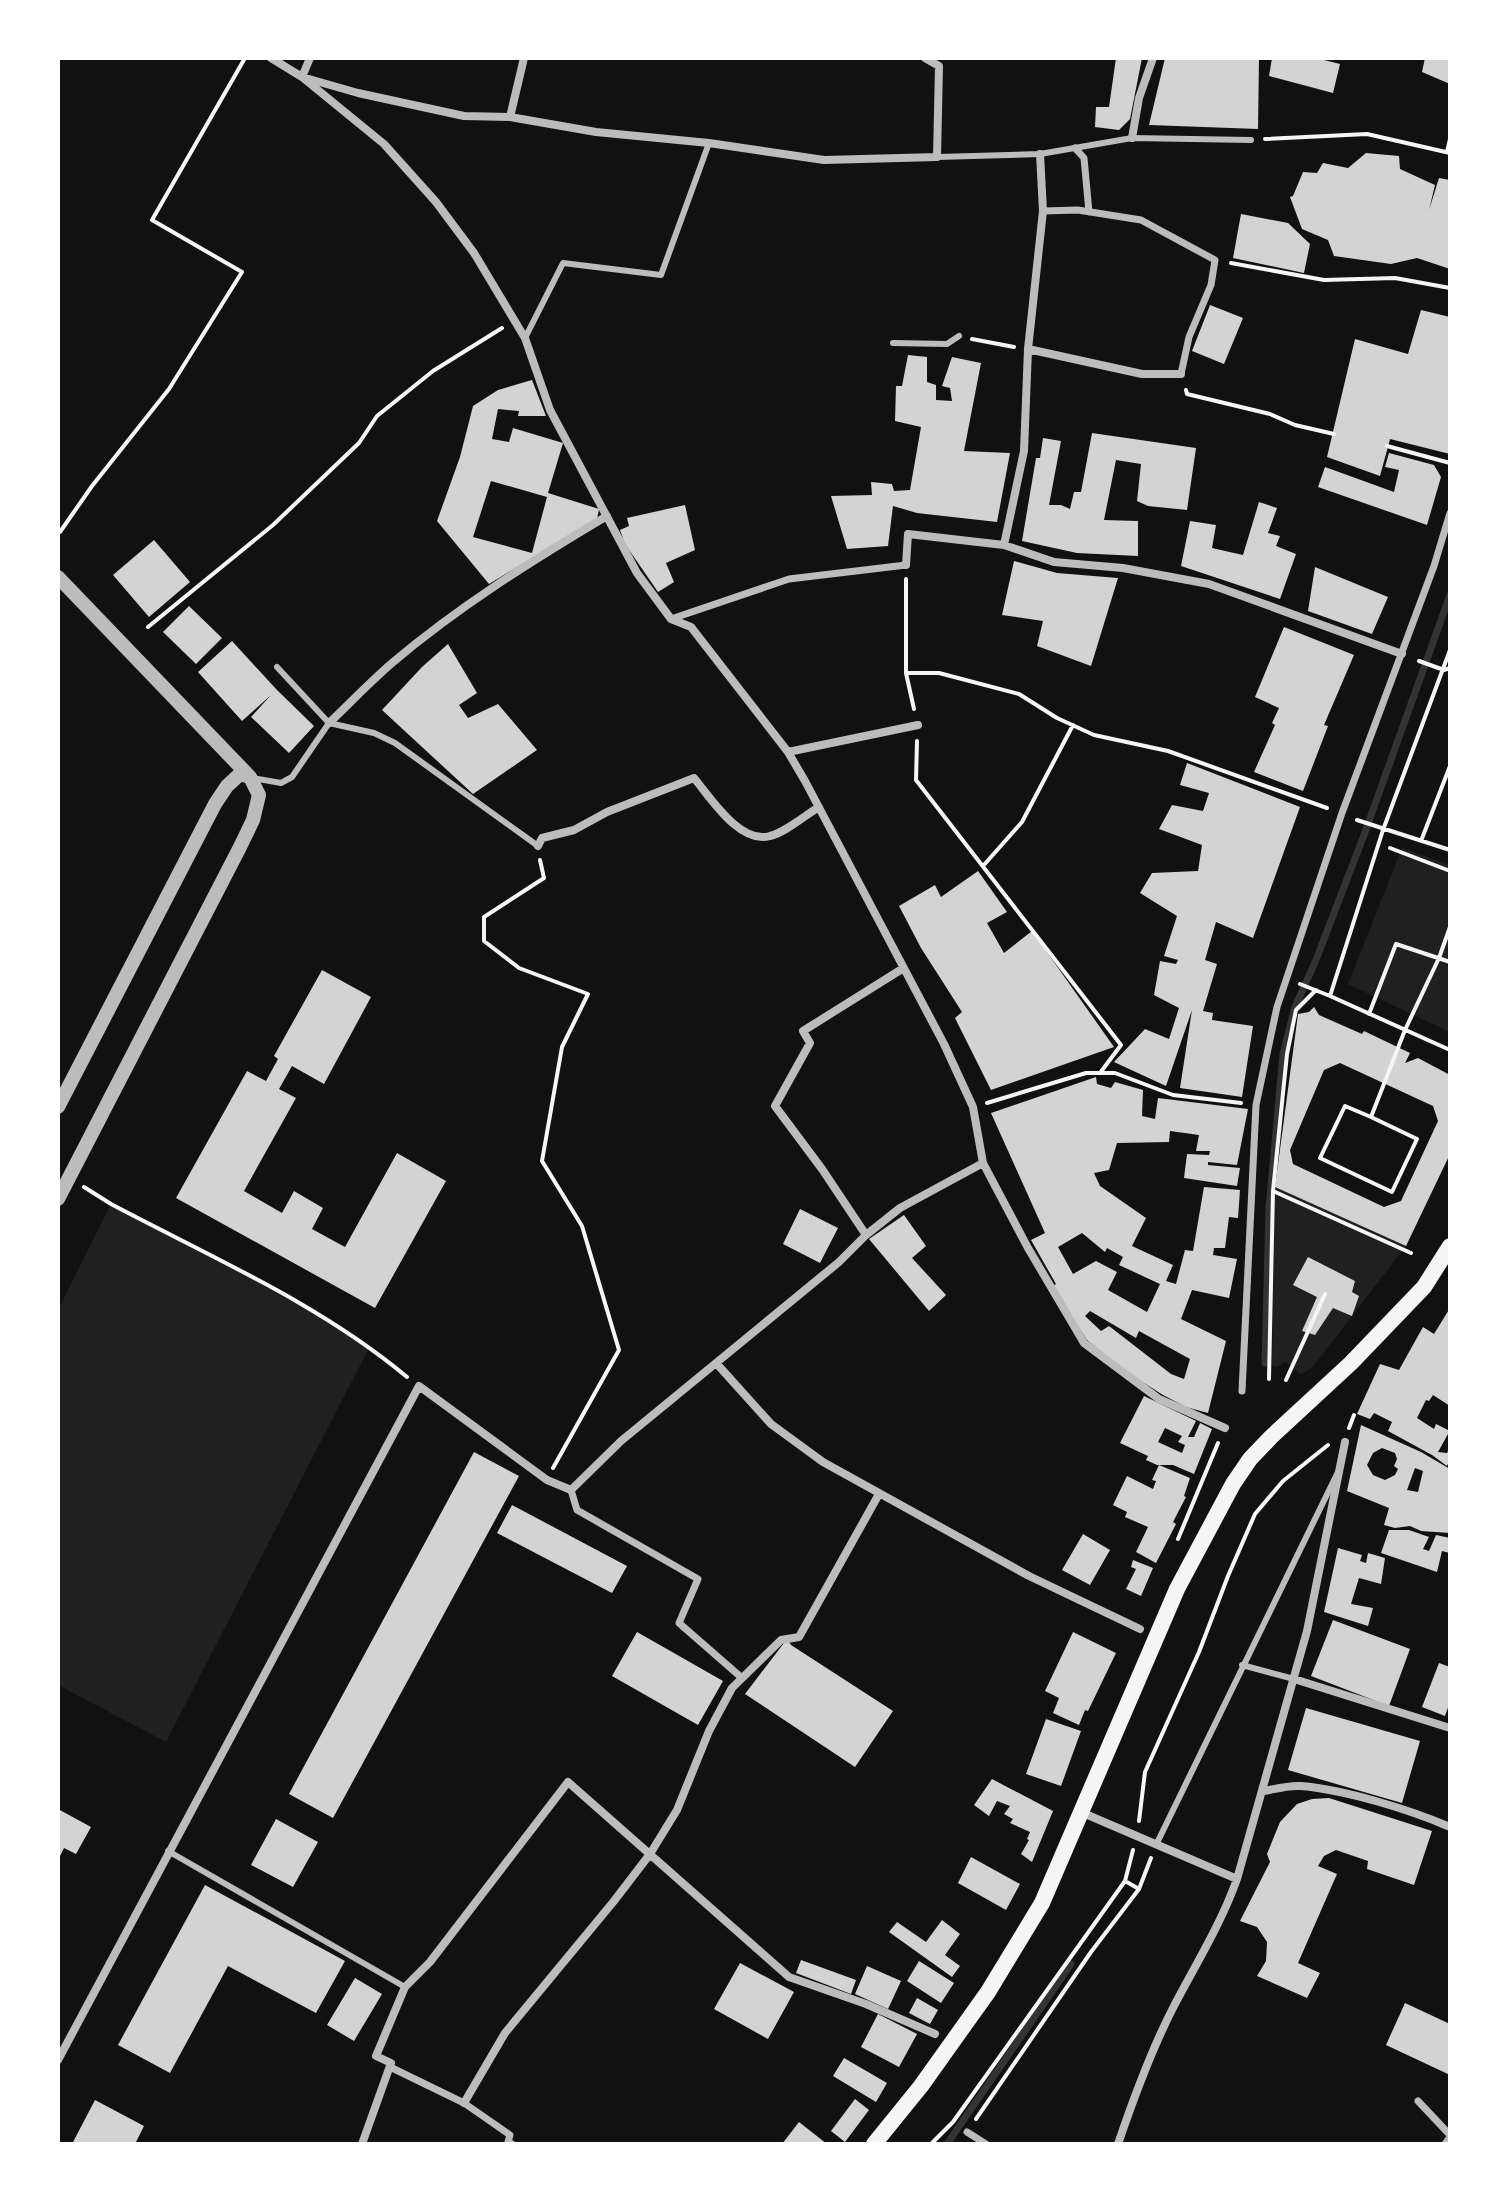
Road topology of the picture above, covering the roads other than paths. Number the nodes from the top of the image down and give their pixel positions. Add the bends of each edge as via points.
1 (271, 58) edge
2 (310, 58) edge
3 (524, 58) edge
4 (925, 58) edge
5 (1153, 58) edge
6 (302, 77) junction
7 (510, 117) junction
8 (1132, 138) junction
9 (1251, 140) road end
10 (709, 143) junction
11 (1075, 148) junction
12 (1040, 154) junction
13 (937, 157) junction
14 (1043, 211) junction
15 (1089, 212) junction
16 (959, 336) road end
17 (525, 338) junction
18 (893, 343) dead end
19 (1028, 349) junction
20 (1181, 374) joint
21 (1450, 513) edge
22 (607, 516) junction
23 (1004, 545) junction
24 (906, 565) joint
25 (58, 577) edge
26 (671, 619) junction
27 (1402, 654) junction
28 (277, 667) dead end
29 (329, 723) junction
30 (918, 725) road end
31 (788, 752) junction
32 (250, 777) junction
33 (819, 807) junction
34 (538, 846) joint
35 (902, 969) junction
36 (58, 1107) edge
37 (983, 1163) junction
38 (58, 1199) edge
39 (866, 1235) junction
40 (1450, 1246) edge
41 (717, 1364) junction
42 (1242, 1391) dead end
43 (1225, 1428) road end
44 (1341, 1439) road end
45 (1340, 1468) junction
46 (571, 1490) junction
47 (879, 1494) junction
48 (1140, 1629) dead end
49 (1242, 1665) junction
50 (742, 1678) junction
51 (1294, 1679) junction
52 (1450, 1728) edge
53 (1264, 1791) junction
54 (1083, 1813) junction
55 (1450, 1827) edge
56 (1156, 1845) junction
57 (168, 1851) junction
58 (650, 1854) junction
59 (1237, 1879) junction
60 (405, 1987) junction
61 (935, 2034) dead end
62 (58, 2060) edge
63 (390, 2067) junction
64 (1418, 2101) dead end
65 (464, 2103) junction
66 (967, 2132) road end
67 (1450, 2136) edge
68 (362, 2144) edge
69 (512, 2144) edge
70 (874, 2144) edge
71 (986, 2144) edge
72 (1118, 2144) edge
73 (1445, 2144) edge

1 - 6 street
2 - 6 street
3 - 7 street
4 - 13 street via 939,66
5 - 8 street
6 - 7 street via 464,116
6 - 17 street via 384,144 436,202
7 - 10 street
8 - 9 lane
8 - 11 lane
10 - 13 street via 824,160
10 - 17 lane via 661,275 563,263
11 - 12 lane
11 - 15 street via 1084,158
12 - 13 lane
12 - 14 street
14 - 15 street
14 - 19 street
15 - 20 street via 1141,220 1215,260
16 - 18 lane via 947,344
17 - 22 street via 550,410
19 - 20 street via 1142,374
19 - 23 street via 1024,451
21 - 27 street
22 - 26 street via 637,573
22 - 29 street via 440,625
23 - 24 street via 908,534
23 - 27 street via 1054,562 1209,584
24 - 26 street via 789,579
25 - 32 street
26 - 31 street via 691,627
27 - 42 street via 1277,1007 1256,1105
28 - 29 lane
29 - 32 lane via 292,777 281,783
29 - 34 lane via 395,743
30 - 31 street
31 - 33 street
32 - 36 street via 240,774 215,804
32 - 38 street via 259,795 253,820
33 - 34 street via 770,836 757,837 730,821 694,778 574,830 542,838
33 - 35 street
35 - 37 street via 973,1107
35 - 39 street via 803,1031 810,1043 775,1106
37 - 39 street via 900,1208
37 - 43 street via 1084,1343 1159,1399
39 - 41 street
40 - 54 main road via 1424,1287 1271,1437 1233,1484 1177,1589
41 - 46 street via 621,1441
41 - 47 street via 771,1424
44 - 45 street
45 - 49 lane
45 - 51 street
46 - 50 street via 577,1510 698,1579 679,1623
46 - 57 street via 547,1480 419,1386
47 - 48 street
47 - 50 street via 799,1637 781,1640
49 - 51 lane
49 - 56 lane
50 - 58 street via 709,1731 677,1810
51 - 52 street
51 - 53 street
53 - 55 street via 1297,1785 1331,1791
53 - 59 street
54 - 56 street
54 - 70 main road via 1042,1903 995,1981
56 - 59 street
57 - 60 lane
57 - 62 street
58 - 60 street via 568,1782 430,1962
58 - 61 street via 789,1977
58 - 65 street via 505,2033
59 - 72 street via 1153,2051
60 - 63 street via 376,2056
63 - 65 street
63 - 68 street
64 - 67 street
65 - 69 street via 510,2135
66 - 71 street
67 - 73 street

